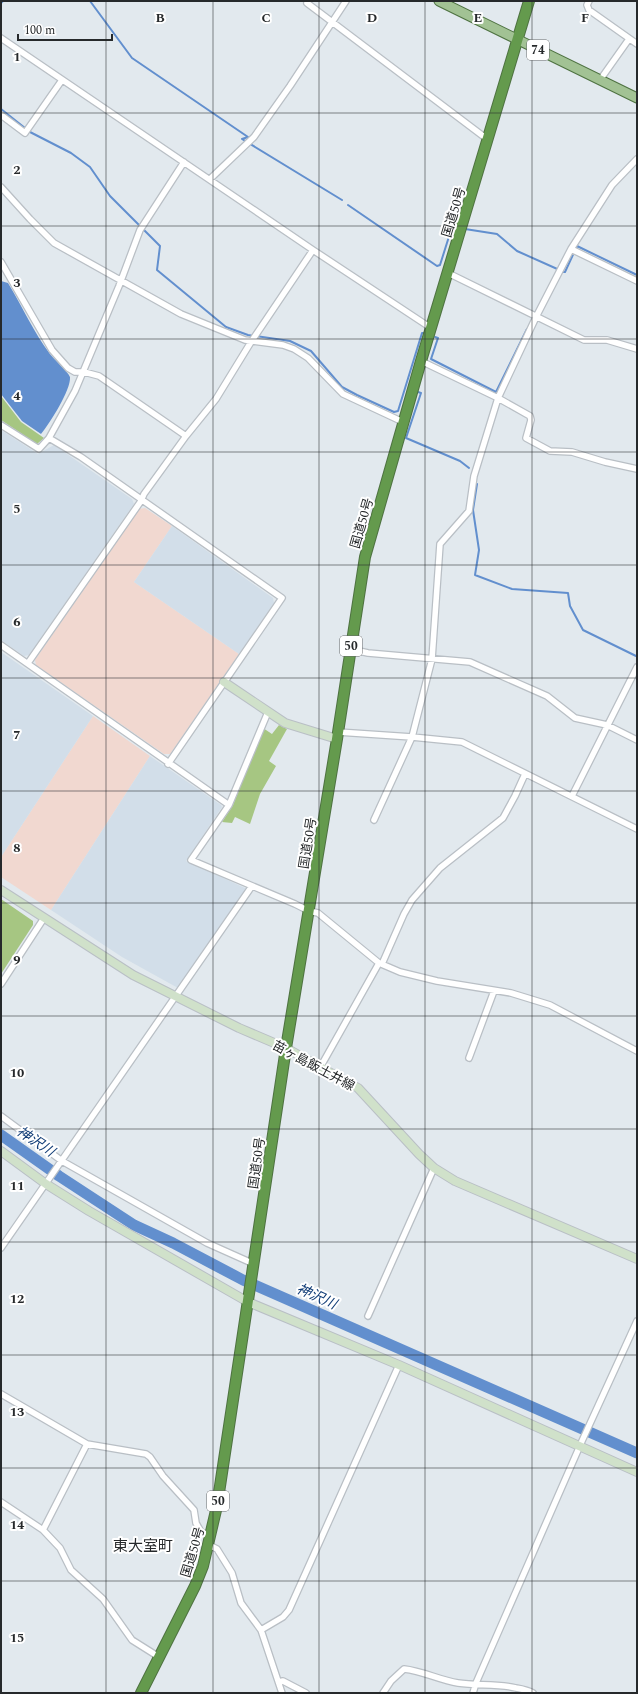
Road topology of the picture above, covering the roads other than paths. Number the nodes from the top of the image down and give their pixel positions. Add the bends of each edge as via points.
1 (346, 1) edge
2 (439, 1) edge
3 (529, 1) edge
4 (589, 1) edge
5 (307, 3) dead end
6 (334, 22) junction
7 (1, 38) edge
8 (518, 40) junction
9 (629, 40) junction
10 (637, 44) edge
11 (62, 80) junction
12 (600, 80) junction
13 (637, 98) edge
14 (1, 115) edge
15 (489, 138) junction
16 (637, 159) edge
17 (184, 162) junction
18 (210, 179) junction
19 (1, 186) edge
20 (572, 249) junction
21 (313, 250) junction
22 (1, 262) edge
23 (448, 273) junction
24 (120, 280) junction
25 (637, 281) edge
26 (536, 317) junction
27 (431, 328) junction
28 (251, 342) junction
29 (637, 349) edge
30 (421, 361) junction
31 (84, 372) junction
32 (498, 398) junction
33 (403, 422) junction
34 (1, 425) edge
35 (186, 436) junction
36 (49, 438) junction
37 (637, 469) edge
38 (141, 501) junction
39 (1, 645) edge
40 (350, 649) junction
41 (432, 659) junction
42 (28, 663) junction
43 (637, 667) edge
44 (224, 682) junction
45 (268, 712) junction
46 (608, 725) junction
47 (337, 736) junction
48 (412, 737) junction
49 (637, 740) edge
50 (168, 764) junction
51 (524, 774) junction
52 (572, 796) junction
53 (229, 805) junction
54 (374, 820) dead end
55 (637, 829) edge
56 (252, 886) junction
57 (1, 890) edge
58 (309, 911) junction
59 (44, 918) junction
60 (381, 964) junction
61 (1, 984) edge
62 (494, 991) junction
63 (175, 997) junction
64 (286, 1048) junction
65 (637, 1051) edge
66 (469, 1058) dead end
67 (321, 1066) junction
68 (1, 1116) edge
69 (1, 1151) edge
70 (61, 1162) junction
71 (434, 1168) junction
72 (47, 1182) junction
73 (1, 1248) edge
74 (637, 1259) edge
75 (254, 1266) junction
76 (248, 1298) junction
77 (368, 1316) dead end
78 (637, 1321) edge
79 (399, 1365) junction
80 (1, 1394) edge
81 (87, 1444) junction
82 (581, 1444) junction
83 (637, 1472) edge
84 (1, 1502) edge
85 (43, 1530) junction
86 (210, 1541) junction
87 (261, 1630) junction
88 (159, 1657) junction
89 (278, 1682) junction
90 (476, 1684) junction
91 (141, 1693) edge
92 (282, 1693) edge
93 (306, 1693) edge
94 (383, 1693) edge
95 (473, 1693) edge
96 (533, 1693) edge

1 - 6 street
2 - 8 main road, 74
3 - 8 highway, 国道50号 / 50
4 - 9 street via 589,10
5 - 6 street
6 - 15 street
6 - 18 street via 254,137
7 - 11 street
8 - 12 main road, 74
8 - 15 highway, 国道50号 / 50
9 - 10 street
9 - 12 street
11 - 14 street via 25,132
11 - 17 street
12 - 13 main road, 74
15 - 23 highway, 国道50号 / 50
16 - 20 street via 612,185
17 - 18 street
17 - 24 street via 140,230
18 - 21 street
19 - 24 street via 54,243
20 - 25 street
20 - 26 street
21 - 27 street
21 - 28 street
22 - 31 street via 52,350 68,368 75,372
23 - 26 street
23 - 27 highway, 国道50号 / 50
24 - 28 street via 181,314
24 - 31 street
26 - 29 street via 584,340 607,340
26 - 32 street
27 - 30 highway, 国道50号 / 50
28 - 33 street via 283,345 300,352 343,394
28 - 35 street via 216,398
30 - 32 street
30 - 33 highway, 国道50号 / 50
31 - 35 street via 99,376
31 - 36 street
32 - 37 street via 530,416 526,438 544,449 553,452 572,452
32 - 41 street via 474,476 469,512 440,544
33 - 40 highway, 国道50号 / 50 via 365,556
34 - 36 street via 38,449
35 - 38 street
36 - 38 street
38 - 42 street
38 - 44 street via 282,598
39 - 42 street
40 - 41 street
40 - 47 highway, 国道50号 / 50
41 - 46 street via 470,662 547,696 575,718
41 - 48 street
42 - 50 street
43 - 46 street
44 - 45 street
44 - 50 street
45 - 47 street via 285,723
45 - 53 street
46 - 49 street
46 - 52 street
47 - 48 street
47 - 58 highway, 国道50号 / 50
48 - 51 street via 462,742
48 - 54 street
50 - 53 street
51 - 52 street
51 - 60 street via 503,818 440,868 412,900
52 - 55 street
53 - 56 street via 191,860
56 - 58 street
56 - 63 street
57 - 59 street, 苗ヶ島飯土井線
58 - 60 street via 318,913
58 - 64 highway, 国道50号 / 50
59 - 61 street
59 - 63 street, 苗ヶ島飯土井線 via 127,971
60 - 62 street via 400,972
60 - 67 street
62 - 65 street via 511,993 550,1005
62 - 66 street
63 - 64 street, 苗ヶ島飯土井線
63 - 70 street
64 - 67 street, 苗ヶ島飯土井線
64 - 75 highway, 国道50号 / 50
67 - 71 street, 苗ヶ島飯土井線 via 358,1088
68 - 70 street
69 - 72 street
70 - 72 street
70 - 75 street via 207,1243
71 - 74 street, 苗ヶ島飯土井線 via 455,1181
71 - 77 street
72 - 73 street
72 - 76 street via 89,1211
75 - 76 highway, 国道50号 / 50
76 - 79 street
76 - 86 highway, 国道50号 / 50 via 218,1506
78 - 82 street
79 - 82 street
79 - 87 street via 290,1610
80 - 81 street
81 - 85 street
81 - 86 street via 146,1454 150,1457 160,1473 194,1510 199,1530
82 - 83 street
82 - 90 street
84 - 85 street
85 - 88 street via 60,1548 71,1570 103,1599 132,1640
86 - 87 street via 232,1573 241,1603
86 - 88 highway, 国道50号 / 50 via 195,1586
87 - 89 street
88 - 91 highway, 国道50号 / 50
89 - 92 street
89 - 93 street via 283,1681
90 - 94 street via 442,1680 404,1669
90 - 95 street
90 - 96 street via 509,1686

